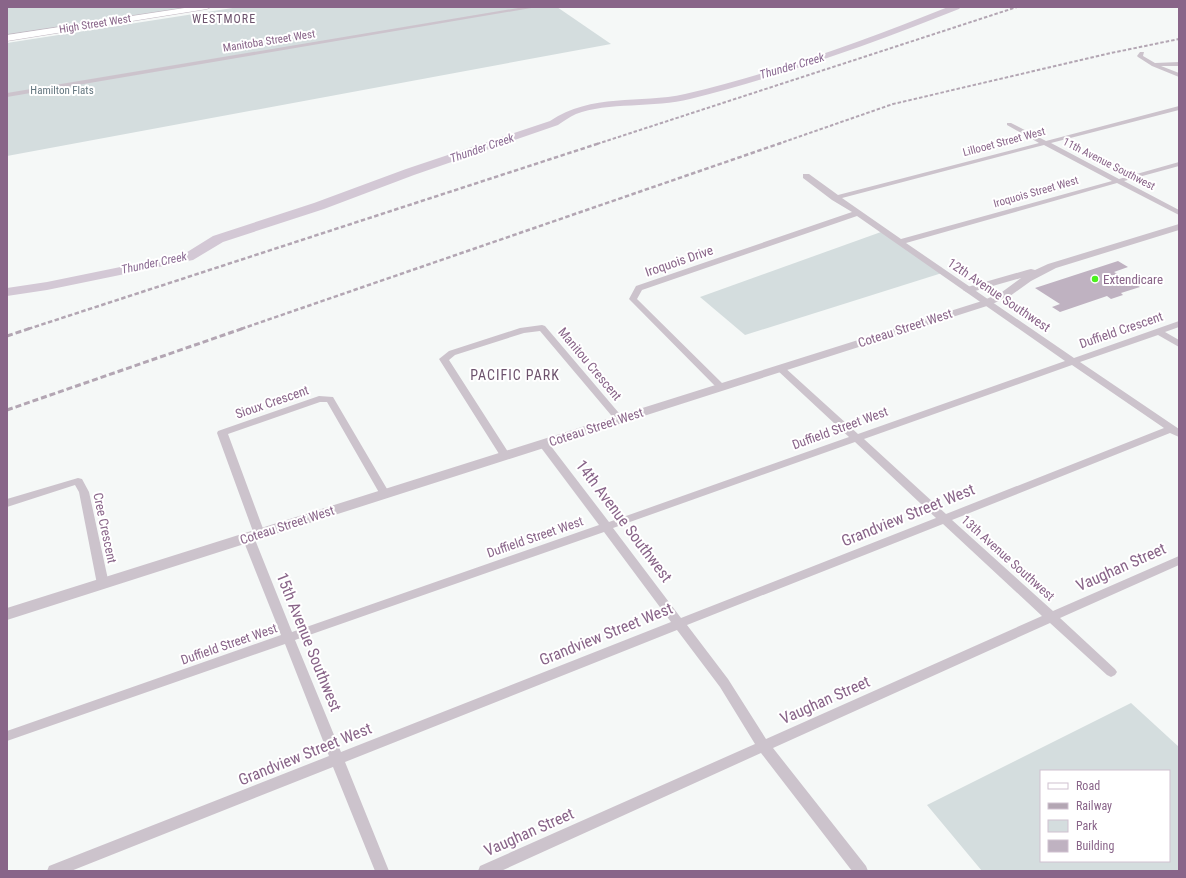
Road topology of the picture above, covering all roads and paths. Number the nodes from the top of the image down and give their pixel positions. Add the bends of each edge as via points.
1 (207, 7) edge
2 (534, 7) edge
3 (7, 38) edge
4 (1142, 52) dead end
5 (1179, 64) edge
6 (1154, 65) junction
7 (1179, 75) edge
8 (7, 95) edge
9 (1179, 108) edge
10 (1008, 124) dead end
11 (1045, 143) junction
12 (1179, 164) edge
13 (806, 176) dead end
14 (1118, 181) junction
15 (835, 198) junction
16 (857, 213) junction
17 (1179, 213) edge
18 (1179, 227) edge
19 (899, 242) junction
20 (1052, 266) junction
21 (968, 290) junction
22 (986, 303) junction
23 (1179, 324) edge
24 (1158, 331) junction
25 (1179, 344) edge
26 (1071, 361) junction
27 (780, 368) junction
28 (721, 387) junction
29 (619, 419) junction
30 (1175, 431) edge
31 (856, 437) junction
32 (544, 443) junction
33 (505, 455) junction
34 (385, 494) junction
35 (7, 503) edge
36 (945, 519) junction
37 (606, 527) junction
38 (254, 536) junction
39 (1179, 560) edge
40 (103, 584) junction
41 (7, 614) edge
42 (1052, 617) junction
43 (678, 624) junction
44 (289, 638) junction
45 (1111, 672) dead end
46 (7, 736) edge
47 (763, 746) junction
48 (337, 759) junction
49 (54, 871) edge
50 (382, 871) edge
51 (485, 871) edge
52 (861, 871) edge

1 - 3 main road, High Street West
2 - 8 street, Manitoba Street West
4 - 6 street via 1140,56
5 - 6 street
6 - 7 street
9 - 11 street, Lillooet Street West
10 - 11 street, 11th Avenue Southwest
11 - 14 street, 11th Avenue Southwest
11 - 15 street, Lillooet Street West
12 - 14 street, Iroquois Street West
13 - 15 street, 12th Avenue Southwest
14 - 17 street, 11th Avenue Southwest
14 - 19 street, Iroquois Street West
15 - 16 street, 12th Avenue Southwest
16 - 19 street, 12th Avenue Southwest
16 - 28 street, Iroquois Drive via 639,288 633,299
18 - 20 street, Coteau Street West
19 - 21 street, 12th Avenue Southwest
20 - 21 street
20 - 22 street, Coteau Street West
21 - 22 street, 12th Avenue Southwest
22 - 26 street, 12th Avenue Southwest
22 - 27 street, Coteau Street West
23 - 24 street, Duffield Crescent
24 - 25 street
24 - 26 street, Duffield Crescent
26 - 30 street, 12th Avenue Southwest
26 - 31 street, Duffield Street West
27 - 28 street, Coteau Street West
27 - 31 street, 13th Avenue Southwest
28 - 29 street, Coteau Street West
29 - 32 street, Coteau Street West
29 - 33 street, Manitou Crescent via 542,328 523,330 452,353 444,359
30 - 36 street, Grandview Street West
31 - 36 street, 13th Avenue Southwest
31 - 37 street, Duffield Street West
32 - 33 street, Coteau Street West
32 - 37 street, 14th Avenue Southwest
33 - 34 street, Coteau Street West
34 - 38 street, Coteau Street West
34 - 38 street, Sioux Crescent via 330,399 319,399 222,433
35 - 40 street, Cree Crescent via 78,481 84,492
36 - 42 street, 13th Avenue Southwest
36 - 43 street, Grandview Street West
37 - 43 street, 14th Avenue Southwest
37 - 44 street, Duffield Street West
38 - 40 street, Coteau Street West
38 - 44 street, 15th Avenue Southwest
39 - 42 street, Vaughan Street
40 - 41 street, Coteau Street West
42 - 45 street, 13th Avenue Southwest
42 - 47 street, Vaughan Street
43 - 47 street, 14th Avenue Southwest via 724,684
43 - 48 street, Grandview Street West
44 - 46 street, Duffield Street West
44 - 48 street, 15th Avenue Southwest
47 - 51 street, Vaughan Street
47 - 52 street, 14th Avenue Southwest
48 - 49 street, Grandview Street West
48 - 50 street, 15th Avenue Southwest

